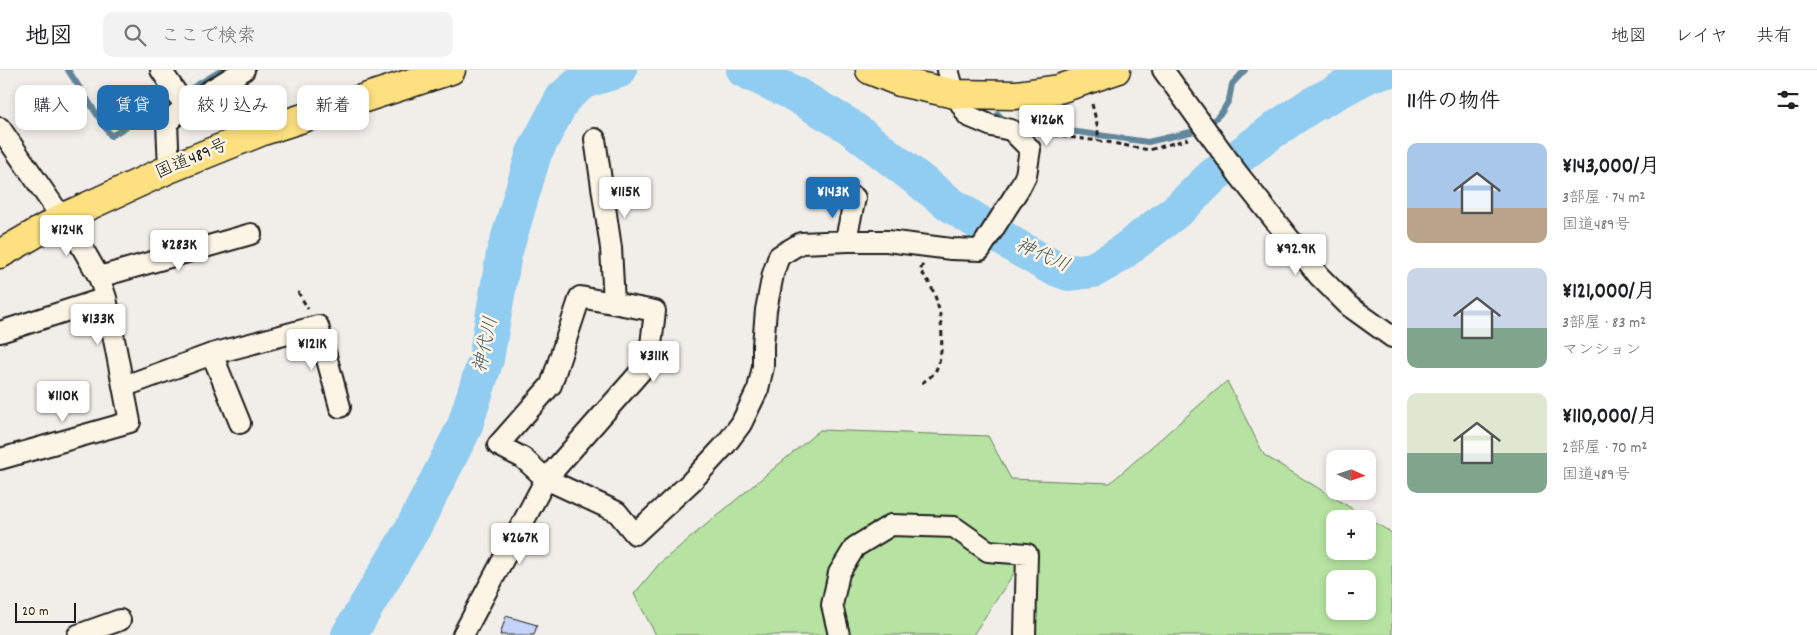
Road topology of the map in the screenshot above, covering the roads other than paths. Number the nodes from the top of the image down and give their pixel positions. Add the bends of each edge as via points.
1 (161, 70) edge
2 (244, 70) edge
3 (451, 70) edge
4 (870, 70) edge
5 (1116, 70) edge
6 (1162, 70) edge
7 (952, 82) edge
8 (219, 85) edge
9 (179, 97) edge
10 (179, 112) edge
11 (0, 128) edge
12 (595, 139) dead end
13 (169, 169) junction
14 (855, 198) dead end
15 (62, 218) junction
16 (251, 234) dead end
17 (848, 242) junction
18 (0, 254) edge
19 (99, 277) junction
20 (106, 298) junction
21 (614, 303) junction
22 (0, 332) edge
23 (1392, 337) edge
24 (212, 354) junction
25 (125, 386) junction
26 (340, 407) dead end
27 (240, 423) dead end
28 (0, 459) edge
29 (546, 479) junction
30 (120, 620) dead end
31 (78, 635) edge
32 (463, 635) edge
33 (839, 635) edge
34 (1025, 635) edge

1 - 9 street
2 - 8 street
3 - 13 highway, 国道489号 via 263,131
4 - 7 highway via 900,82
5 - 7 highway via 1059,89 1016,95
6 - 23 street via 1318,276 1349,306
7 - 17 street via 968,116 1012,130 1030,149 1026,175 980,250 887,241
10 - 13 street via 167,123
11 - 15 street
12 - 21 street via 611,248
13 - 15 highway, 国道489号
14 - 17 street
15 - 18 highway, 国道489号
15 - 19 street
16 - 19 street
17 - 29 street via 801,243 779,256 766,310 763,367 758,389 741,424 691,482 635,534 616,512
19 - 20 street
20 - 22 street
20 - 25 street
21 - 29 street via 655,311 649,362
21 - 29 street via 580,297 551,386 498,445 523,458
24 - 25 street
24 - 26 street via 318,326
24 - 27 street
25 - 28 street via 130,422
29 - 32 street
30 - 31 street
33 - 34 street via 832,605 839,572 855,547 891,525 954,527 988,551 1027,554

